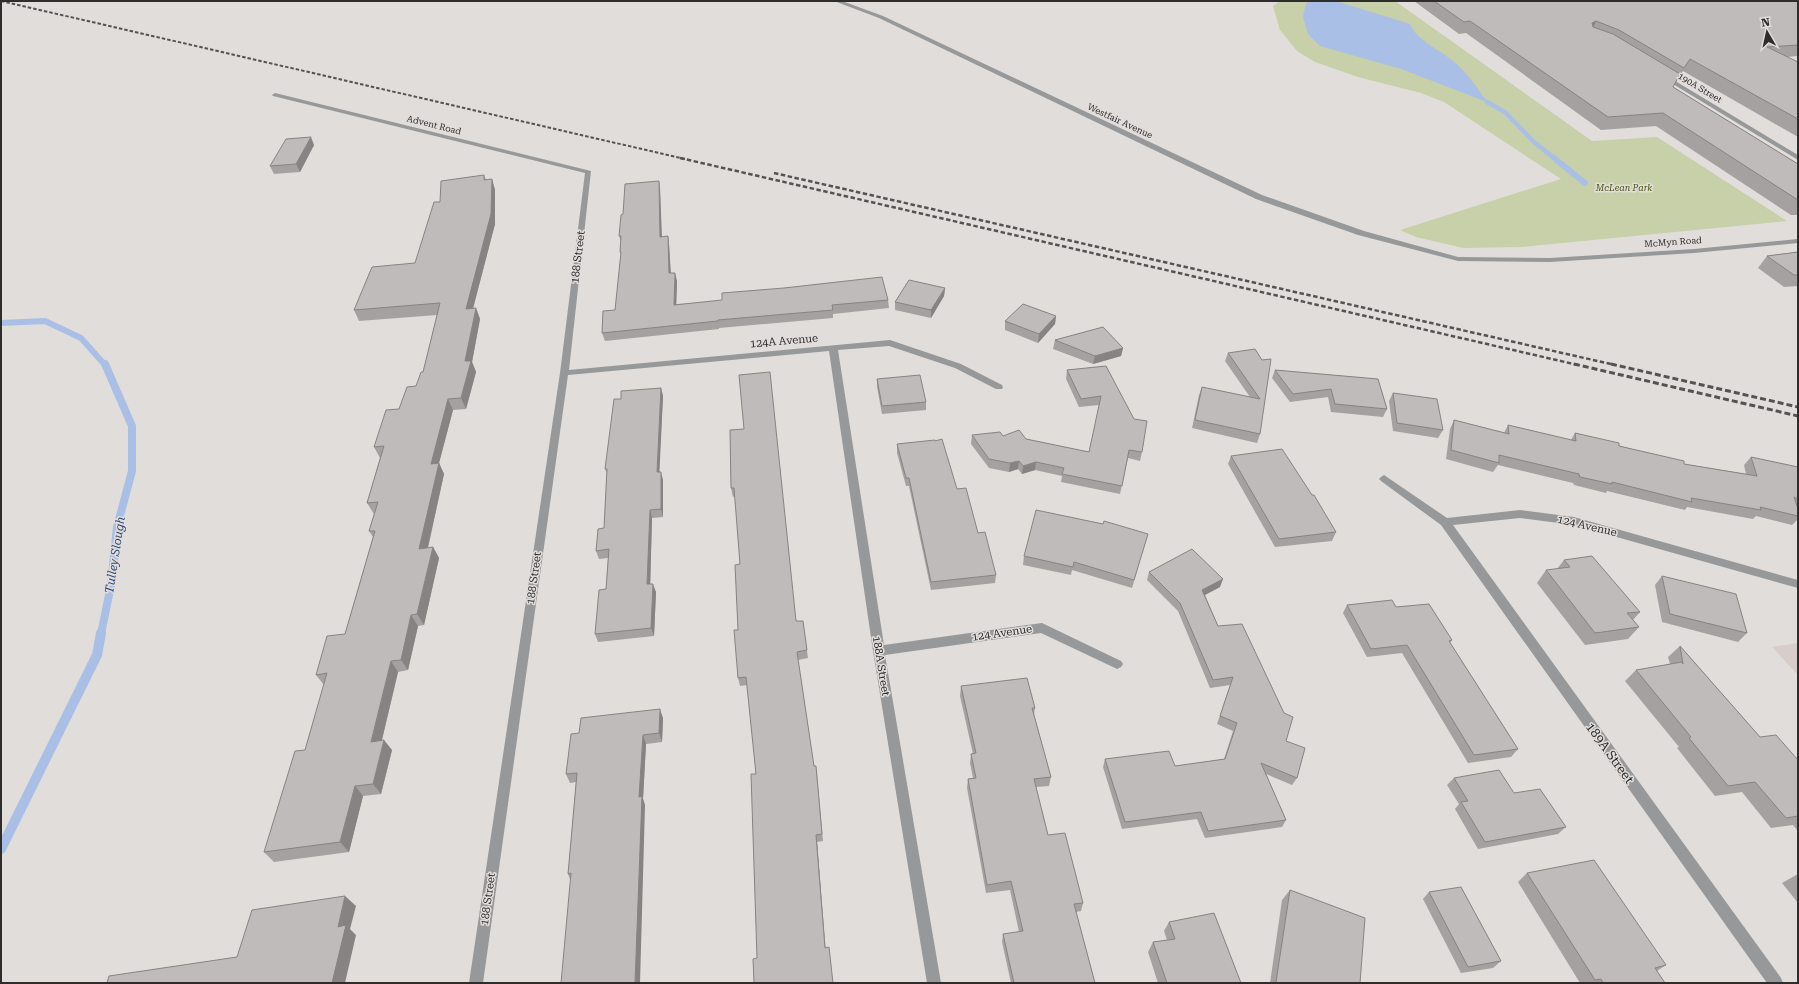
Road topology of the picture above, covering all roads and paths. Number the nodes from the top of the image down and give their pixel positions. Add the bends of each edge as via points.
1 (837, 1) edge
2 (1656, 72) edge
3 (275, 95) dead end
4 (1798, 158) edge
5 (588, 172) joint
6 (1798, 241) edge
7 (1550, 260) joint
8 (833, 348) junction
9 (564, 373) junction
10 (999, 387) dead end
11 (1384, 479) dead end
12 (1445, 522) junction
13 (1798, 584) edge
14 (879, 651) junction
15 (1118, 664) dead end
16 (476, 983) edge
17 (934, 983) edge
18 (1776, 983) edge

1 - 7 street, Westfair Avenue via 881,17 1259,197 1361,233 1458,259
2 - 4 street, 190A Street
3 - 5 street, Advent Road
5 - 9 street, 188 Street
6 - 7 street, McMyn Road via 1694,251
8 - 9 street, 124A Avenue
8 - 10 street, 124A Avenue via 890,343 958,366
8 - 14 street, 188A Street
9 - 16 street, 188 Street
11 - 12 street
12 - 13 street, 124 Avenue via 1520,514 1574,521
12 - 18 street, 189A Street
14 - 15 street, 124 Avenue via 1042,628
14 - 17 street, 188A Street

